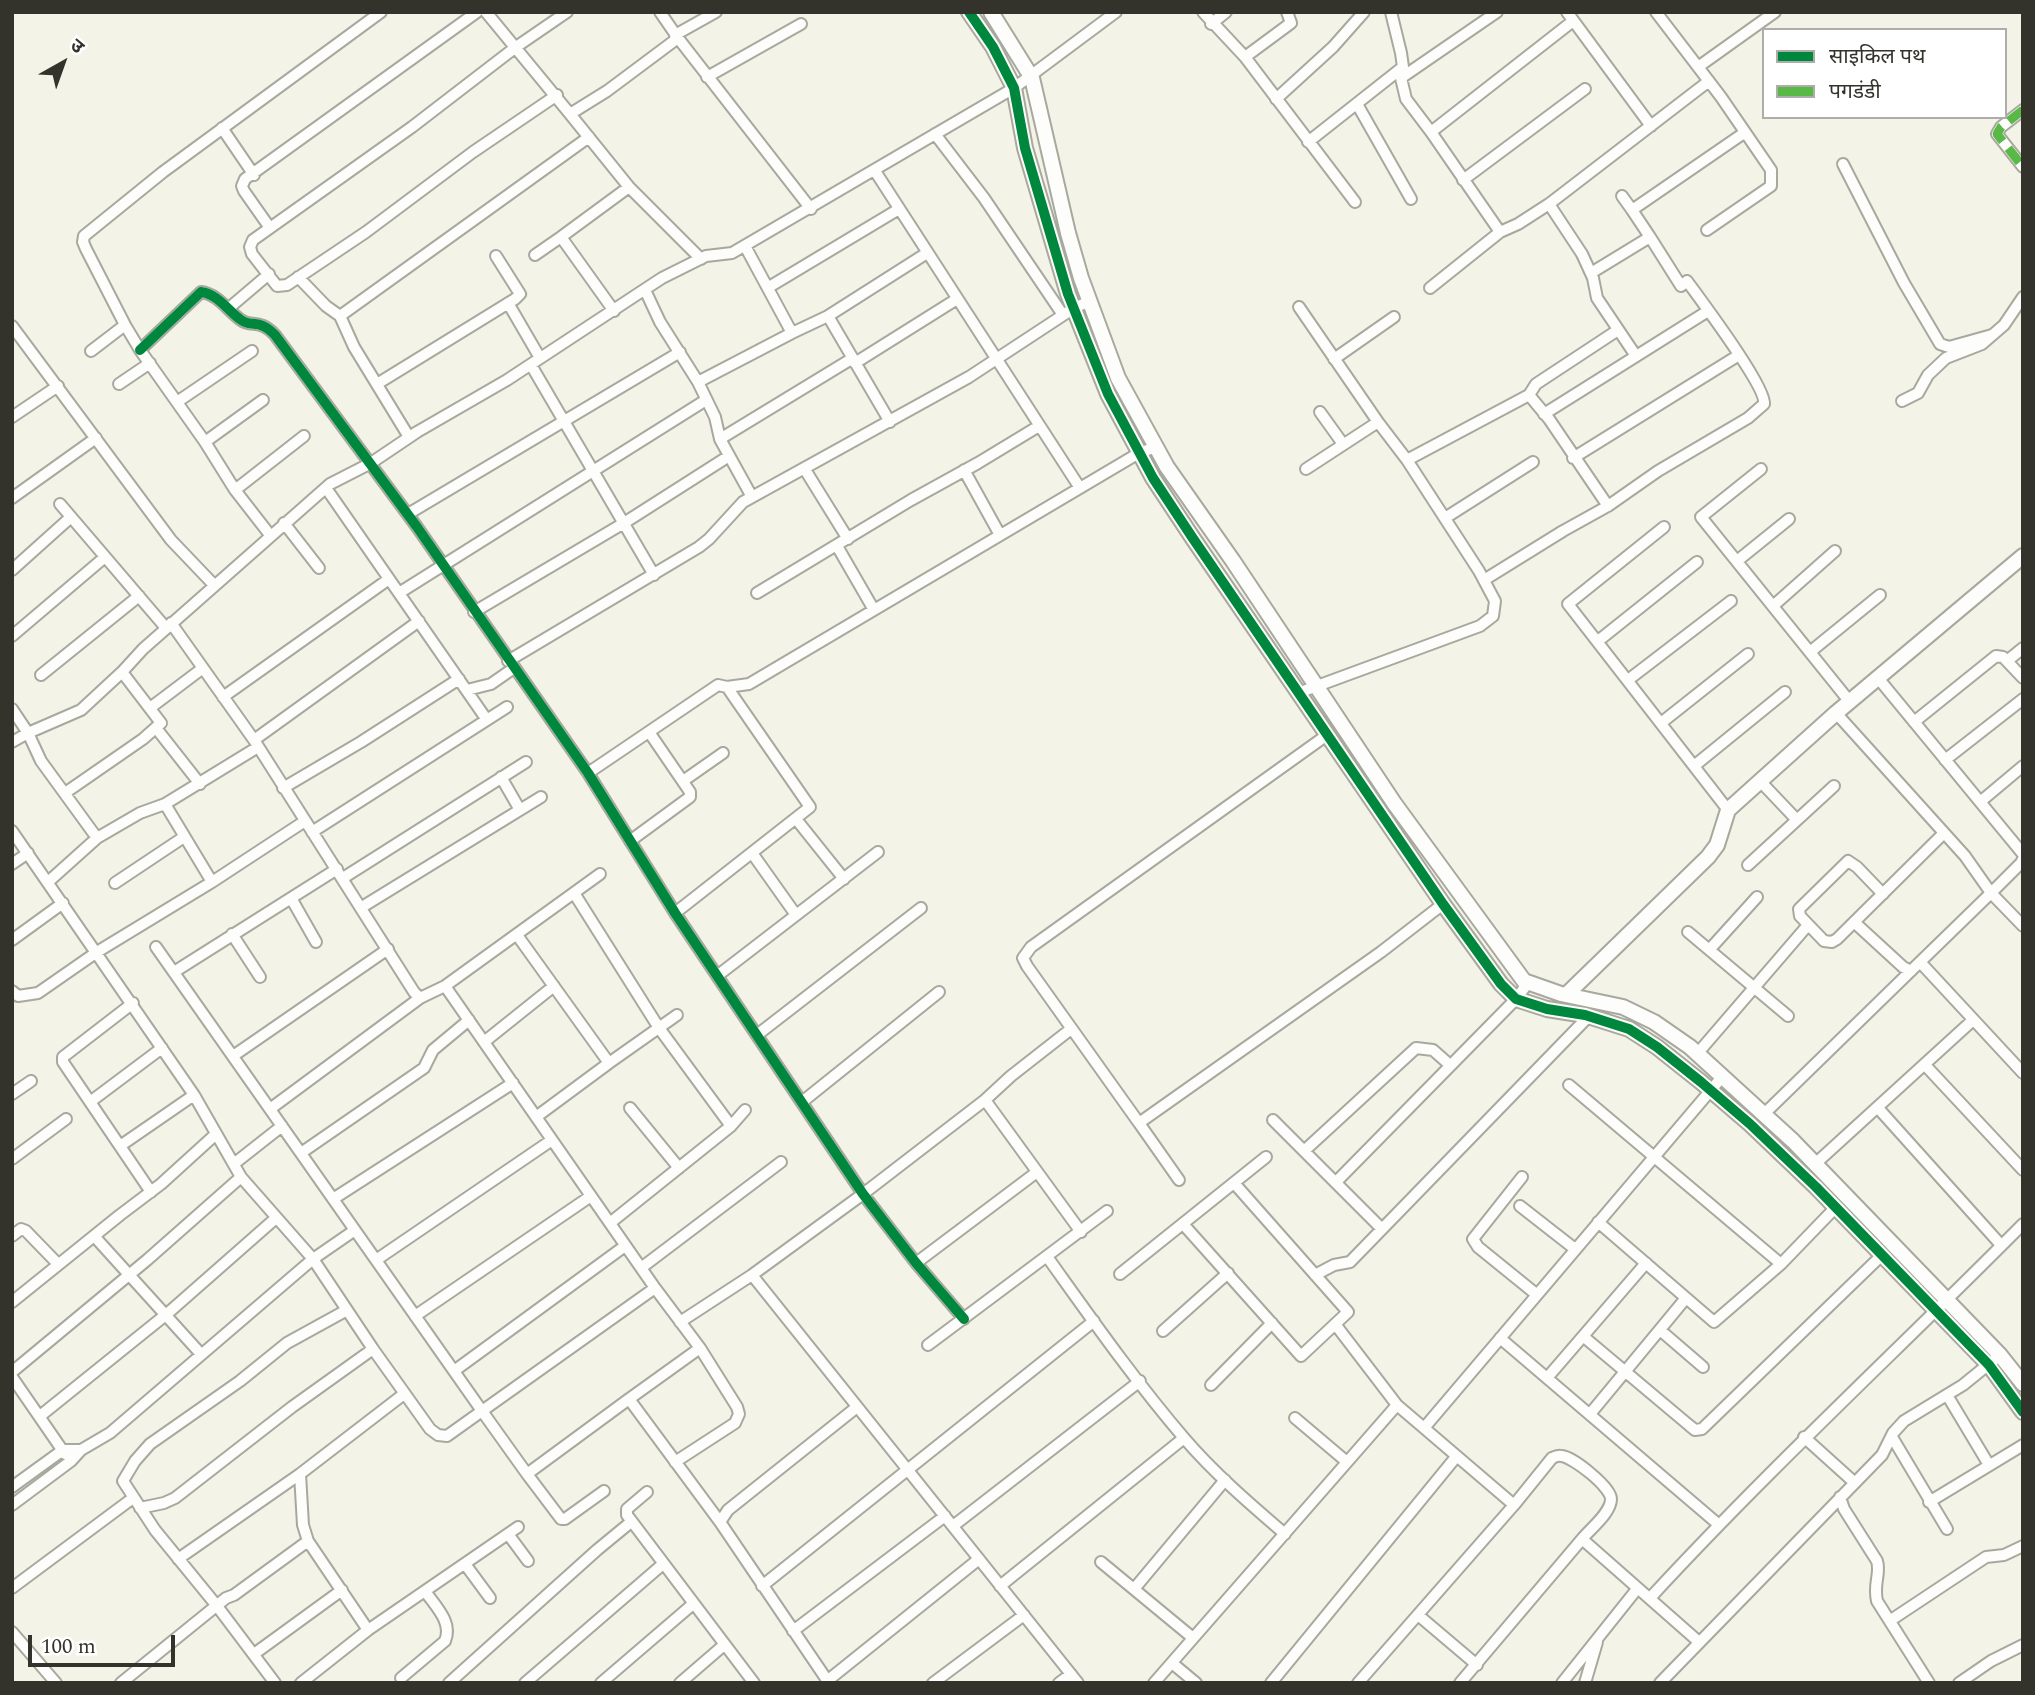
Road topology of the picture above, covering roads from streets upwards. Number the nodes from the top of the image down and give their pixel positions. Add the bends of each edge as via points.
1 (382, 12) edge
2 (477, 12) edge
3 (486, 12) edge
4 (567, 12) edge
5 (660, 12) edge
6 (716, 12) edge
7 (970, 12) edge
8 (991, 12) edge
9 (1116, 12) edge
10 (1203, 12) edge
11 (1226, 12) edge
12 (1287, 12) edge
13 (1364, 12) edge
14 (1391, 12) edge
15 (1497, 12) edge
16 (1775, 12) edge
17 (1659, 13) edge
18 (1570, 17) edge
19 (1212, 23) junction
20 (801, 24) dead end
21 (676, 37) junction
22 (516, 47) junction
23 (1245, 57) junction
24 (1698, 67) junction
25 (1402, 72) junction
26 (1030, 74) junction
27 (707, 77) junction
28 (1709, 81) junction
29 (1014, 88) junction
30 (1585, 89) dead end
31 (557, 96) junction
32 (1276, 99) junction
33 (1357, 104) junction
34 (2023, 110) edge
35 (570, 114) junction
36 (1651, 125) junction
37 (222, 128) junction
38 (1431, 132) junction
39 (1744, 133) junction
40 (935, 134) junction
41 (589, 137) junction
42 (1308, 142) junction
43 (1843, 164) dead end
44 (2023, 167) edge
45 (875, 171) junction
46 (254, 174) junction
47 (1463, 180) junction
48 (629, 187) junction
49 (1622, 196) dead end
50 (1411, 200) dead end
51 (1354, 202) dead end
52 (1549, 204) junction
53 (811, 209) junction
54 (899, 209) junction
55 (1632, 211) junction
56 (270, 228) junction
57 (1707, 230) dead end
58 (1500, 232) junction
59 (561, 237) junction
60 (1650, 237) junction
61 (745, 246) junction
62 (928, 253) junction
63 (535, 255) dead end
64 (496, 256) dead end
65 (701, 259) junction
66 (1591, 273) junction
67 (269, 274) junction
68 (298, 277) junction
69 (769, 287) junction
70 (1430, 288) dead end
71 (645, 289) junction
72 (2023, 298) edge
73 (957, 299) junction
74 (1090, 302) junction
75 (508, 303) junction
76 (1299, 307) dead end
77 (229, 308) junction
78 (1708, 310) junction
79 (614, 311) junction
80 (1069, 311) junction
81 (340, 316) junction
82 (828, 316) junction
83 (1394, 317) dead end
84 (125, 325) junction
85 (12, 326) edge
86 (1618, 330) junction
87 (792, 333) junction
88 (1993, 335) junction
89 (22, 339) junction
90 (12, 347) edge
91 (140, 350) junction
92 (91, 351) dead end
93 (252, 351) dead end
94 (680, 352) junction
95 (1738, 355) junction
96 (1636, 356) junction
97 (1334, 359) junction
98 (854, 360) junction
99 (996, 360) junction
100 (535, 361) junction
101 (150, 363) junction
102 (698, 382) junction
103 (119, 384) dead end
104 (377, 384) junction
105 (58, 386) junction
106 (1529, 395) junction
107 (263, 400) dead end
108 (706, 400) junction
109 (1902, 401) dead end
110 (177, 402) junction
111 (1320, 412) dead end
112 (1545, 414) junction
113 (12, 417) edge
114 (890, 422) junction
115 (1378, 422) junction
116 (565, 423) junction
117 (1039, 426) junction
118 (304, 436) dead end
119 (96, 438) junction
120 (409, 438) junction
121 (720, 439) junction
122 (205, 442) junction
123 (1343, 444) junction
124 (1156, 447) junction
125 (1139, 453) junction
126 (729, 456) junction
127 (1573, 458) junction
128 (1407, 460) junction
129 (1533, 462) dead end
130 (371, 463) junction
131 (804, 468) junction
132 (1306, 468) dead end
133 (1761, 469) dead end
134 (964, 470) junction
135 (593, 472) junction
136 (326, 488) junction
137 (1080, 488) junction
138 (235, 490) junction
139 (752, 497) junction
140 (12, 498) edge
141 (60, 504) dead end
142 (1608, 506) junction
143 (408, 514) junction
144 (71, 517) junction
145 (1445, 518) junction
146 (1789, 519) dead end
147 (284, 523) junction
148 (624, 523) junction
149 (1664, 527) dead end
150 (270, 535) junction
151 (1000, 536) junction
152 (848, 539) junction
153 (837, 546) junction
154 (1835, 551) dead end
155 (2023, 556) edge
156 (105, 557) junction
157 (1737, 561) junction
158 (1697, 562) dead end
159 (443, 565) junction
160 (319, 568) dead end
161 (12, 570) edge
162 (654, 575) junction
163 (389, 579) junction
164 (1484, 580) junction
165 (214, 585) junction
166 (399, 593) junction
167 (757, 593) dead end
168 (1880, 595) dead end
169 (139, 596) junction
170 (1731, 601) dead end
171 (1773, 606) junction
172 (874, 610) junction
173 (474, 612) junction
174 (419, 621) junction
175 (169, 625) junction
176 (12, 636) edge
177 (1598, 641) junction
178 (2023, 648) edge
179 (1810, 652) junction
180 (1748, 654) dead end
181 (2007, 661) junction
182 (511, 665) junction
183 (203, 668) junction
184 (122, 673) junction
185 (41, 675) dead end
186 (1878, 678) junction
187 (2023, 678) edge
188 (458, 679) junction
189 (1628, 680) junction
190 (1318, 686) junction
191 (727, 687) junction
192 (467, 690) junction
193 (1785, 692) dead end
194 (1298, 693) junction
195 (223, 696) junction
196 (2023, 699) edge
197 (1850, 702) junction
198 (507, 707) dead end
199 (150, 708) junction
200 (12, 709) edge
201 (1836, 713) junction
202 (487, 720) junction
203 (1914, 722) junction
204 (1661, 723) junction
205 (156, 728) junction
206 (649, 732) junction
207 (29, 733) junction
208 (1327, 735) junction
209 (12, 742) edge
210 (256, 743) junction
211 (723, 752) dead end
212 (1945, 760) junction
213 (526, 762) dead end
214 (1694, 766) junction
215 (2023, 766) edge
216 (588, 774) junction
217 (502, 777) junction
218 (1760, 780) junction
219 (683, 781) junction
220 (200, 784) junction
221 (1834, 786) dead end
222 (283, 788) junction
223 (65, 793) junction
224 (541, 797) dead end
225 (1980, 802) junction
226 (165, 804) junction
227 (520, 810) junction
228 (1728, 810) junction
229 (796, 819) junction
230 (1797, 820) junction
231 (305, 821) junction
232 (12, 831) edge
233 (312, 832) junction
234 (1944, 833) junction
235 (184, 836) junction
236 (97, 838) junction
237 (630, 841) junction
238 (878, 852) dead end
239 (28, 853) junction
240 (752, 853) junction
241 (2023, 856) edge
242 (12, 864) edge
243 (1748, 865) dead end
244 (340, 873) junction
245 (600, 874) dead end
246 (844, 879) junction
247 (48, 882) junction
248 (212, 882) junction
249 (115, 883) dead end
250 (1991, 892) junction
251 (574, 893) junction
252 (1883, 894) junction
253 (1757, 897) dead end
254 (291, 898) junction
255 (63, 903) junction
256 (1443, 904) junction
257 (362, 907) junction
258 (921, 908) dead end
259 (674, 913) junction
260 (796, 915) junction
261 (1854, 922) junction
262 (1808, 925) junction
263 (2023, 926) edge
264 (1688, 932) dead end
265 (232, 934) junction
266 (517, 935) junction
267 (12, 940) edge
268 (316, 942) dead end
269 (156, 947) dead end
270 (388, 949) junction
271 (1710, 949) junction
272 (97, 952) junction
273 (1920, 962) junction
274 (1911, 971) junction
275 (174, 972) junction
276 (717, 976) junction
277 (260, 977) dead end
278 (1528, 983) junction
279 (445, 986) junction
280 (554, 986) junction
281 (1755, 988) junction
282 (12, 991) edge
283 (939, 992) dead end
284 (1566, 995) junction
285 (420, 998) junction
286 (1516, 999) junction
287 (133, 1003) junction
288 (677, 1015) dead end
289 (1589, 1016) junction
290 (1788, 1016) dead end
291 (469, 1020) junction
292 (1973, 1020) junction
293 (659, 1028) junction
294 (1071, 1029) junction
295 (757, 1035) junction
296 (484, 1042) junction
297 (162, 1048) junction
298 (1697, 1054) junction
299 (233, 1056) junction
300 (609, 1063) junction
301 (1450, 1065) junction
302 (1925, 1065) junction
303 (2023, 1073) edge
304 (1722, 1077) junction
305 (31, 1081) dead end
306 (513, 1083) junction
307 (1569, 1085) dead end
308 (1711, 1090) junction
309 (12, 1094) edge
310 (194, 1095) junction
311 (985, 1100) junction
312 (90, 1102) junction
313 (802, 1102) junction
314 (630, 1108) dead end
315 (1878, 1108) junction
316 (270, 1110) junction
317 (745, 1110) dead end
318 (1764, 1114) junction
319 (536, 1117) junction
320 (66, 1119) dead end
321 (1273, 1120) dead end
322 (1139, 1122) junction
323 (282, 1126) junction
324 (731, 1126) junction
325 (216, 1134) junction
326 (552, 1140) junction
327 (120, 1146) junction
328 (1304, 1151) junction
329 (301, 1153) junction
330 (1266, 1157) dead end
331 (1654, 1157) junction
332 (12, 1159) edge
333 (781, 1162) dead end
334 (235, 1163) junction
335 (1815, 1164) junction
336 (678, 1168) junction
337 (2023, 1170) edge
338 (1037, 1172) junction
339 (242, 1177) junction
340 (1521, 1177) dead end
341 (1179, 1180) dead end
342 (1336, 1182) junction
343 (1234, 1183) junction
344 (151, 1192) junction
345 (863, 1194) junction
346 (591, 1196) junction
347 (333, 1199) junction
348 (1520, 1206) dead end
349 (1836, 1208) junction
350 (1107, 1211) dead end
351 (276, 1219) junction
352 (1598, 1222) junction
353 (610, 1223) junction
354 (1183, 1224) junction
355 (2023, 1224) edge
356 (1382, 1229) junction
357 (355, 1230) junction
358 (1081, 1232) junction
359 (12, 1236) edge
360 (94, 1236) junction
361 (2001, 1245) junction
362 (625, 1246) junction
363 (1575, 1249) junction
364 (1881, 1256) junction
365 (1048, 1258) junction
366 (313, 1259) junction
367 (376, 1260) junction
368 (916, 1263) junction
369 (1646, 1263) junction
370 (58, 1264) junction
371 (1781, 1264) junction
372 (641, 1268) junction
373 (130, 1273) junction
374 (1228, 1273) junction
375 (1120, 1274) dead end
376 (752, 1275) junction
377 (1315, 1276) junction
378 (655, 1288) junction
379 (1536, 1294) junction
380 (1686, 1298) junction
381 (12, 1302) edge
382 (1940, 1305) junction
383 (347, 1310) junction
384 (166, 1314) junction
385 (415, 1316) junction
386 (964, 1319) junction
387 (1094, 1321) junction
388 (680, 1322) junction
389 (1272, 1323) junction
390 (1335, 1324) junction
391 (1660, 1330) junction
392 (1163, 1331) dead end
393 (1584, 1337) junction
394 (1500, 1338) junction
395 (928, 1345) dead end
396 (700, 1348) junction
397 (373, 1349) junction
398 (200, 1353) junction
399 (1995, 1361) junction
400 (1703, 1367) dead end
401 (454, 1371) junction
402 (1625, 1371) junction
403 (12, 1374) edge
404 (1547, 1378) junction
405 (1140, 1381) junction
406 (2023, 1384) edge
407 (1211, 1385) dead end
408 (404, 1394) junction
409 (1947, 1395) junction
410 (629, 1399) junction
411 (1397, 1405) junction
412 (858, 1407) junction
413 (482, 1411) junction
414 (2023, 1412) edge
415 (1590, 1414) junction
416 (40, 1416) junction
417 (1295, 1418) dead end
418 (1424, 1428) junction
419 (1804, 1437) junction
420 (1892, 1437) junction
421 (1184, 1438) junction
422 (2023, 1445) edge
423 (62, 1450) junction
424 (81, 1450) junction
425 (1456, 1457) junction
426 (71, 1461) junction
427 (675, 1462) junction
428 (1348, 1462) junction
429 (1989, 1465) junction
430 (907, 1469) junction
431 (300, 1474) junction
432 (527, 1474) junction
433 (1225, 1480) junction
434 (1855, 1483) junction
435 (12, 1487) edge
436 (604, 1491) dead end
437 (647, 1492) dead end
438 (1840, 1497) junction
439 (133, 1498) junction
440 (1930, 1502) junction
441 (12, 1505) edge
442 (1514, 1505) junction
443 (140, 1508) junction
444 (945, 1516) junction
445 (631, 1522) junction
446 (720, 1522) junction
447 (1718, 1524) junction
448 (953, 1526) junction
449 (518, 1527) dead end
450 (1948, 1529) dead end
451 (508, 1534) junction
452 (1285, 1534) junction
453 (1582, 1539) junction
454 (307, 1541) junction
455 (2023, 1546) edge
456 (178, 1559) junction
457 (979, 1559) junction
458 (528, 1561) dead end
459 (1101, 1562) dead end
460 (465, 1564) junction
461 (663, 1564) junction
462 (762, 1586) junction
463 (1000, 1586) junction
464 (12, 1588) edge
465 (1134, 1589) junction
466 (1637, 1589) junction
467 (342, 1590) junction
468 (425, 1591) junction
469 (1651, 1597) junction
470 (490, 1598) dead end
471 (693, 1604) junction
472 (217, 1606) junction
473 (1024, 1615) junction
474 (1418, 1615) junction
475 (1891, 1620) junction
476 (368, 1630) junction
477 (793, 1631) junction
478 (12, 1632) edge
479 (1193, 1638) junction
480 (1598, 1638) junction
481 (1699, 1642) junction
482 (724, 1645) junction
483 (2023, 1645) edge
484 (254, 1654) junction
485 (1172, 1663) junction
486 (1476, 1665) junction
487 (1074, 1678) edge
488 (400, 1681) edge
489 (826, 1681) edge
490 (56, 1683) edge
491 (121, 1683) edge
492 (275, 1683) edge
493 (301, 1683) edge
494 (449, 1683) edge
495 (525, 1683) edge
496 (601, 1683) edge
497 (680, 1683) edge
498 (754, 1683) edge
499 (933, 1683) edge
500 (1059, 1683) edge
501 (1154, 1683) edge
502 (1196, 1683) edge
503 (1270, 1683) edge
504 (1358, 1683) edge
505 (1460, 1683) edge
506 (1562, 1683) edge
507 (1585, 1683) edge
508 (1660, 1683) edge
509 (1929, 1683) edge
510 (1959, 1683) edge

1 - 37 street
2 - 46 street
3 - 22 street
4 - 22 street
5 - 21 street
6 - 21 street
7 - 29 street
8 - 26 street
9 - 26 street
10 - 19 street
11 - 19 street
12 - 23 street via 1292,23
13 - 32 street
14 - 25 street
15 - 25 street
16 - 24 street
17 - 24 street
18 - 36 street
18 - 38 street
19 - 23 street
20 - 27 street
21 - 27 street
21 - 35 street
22 - 31 street
22 - 56 street
23 - 32 street
24 - 28 street
25 - 33 street
25 - 38 street via 1406,99
26 - 29 street
26 - 74 street via 1068,233
27 - 53 street
28 - 36 street
28 - 39 street
29 - 40 street
29 - 80 street via 1025,148
30 - 47 street
31 - 35 street
31 - 68 street
32 - 42 street
33 - 42 street
33 - 50 street
34 - 44 street via 1997,134
35 - 41 street
36 - 52 street
37 - 46 street
37 - 84 street via 84,236 86,249
38 - 47 street
39 - 55 street
39 - 57 street via 1771,170 1770,186
40 - 45 street
40 - 80 street
41 - 48 street
41 - 81 street
42 - 51 street
43 - 88 street via 1940,344 1949,347
45 - 53 street
45 - 54 street
46 - 56 street via 242,186
47 - 58 street
48 - 59 street
48 - 65 street
49 - 55 street
52 - 58 street
52 - 66 street
53 - 61 street
54 - 62 street
54 - 69 street
55 - 60 street
56 - 67 street via 250,247
58 - 70 street
59 - 63 street
59 - 79 street
60 - 66 street
60 - 78 street via 1681,286 1687,281
61 - 65 street
61 - 69 street
62 - 73 street
62 - 82 street
64 - 75 street via 520,294
65 - 71 street
66 - 86 street via 1597,298
67 - 68 street via 282,287
67 - 77 street
68 - 81 street
69 - 87 street
71 - 79 street
71 - 94 street
72 - 88 street
73 - 98 street
73 - 99 street
74 - 80 street
74 - 124 street via 1118,378
75 - 100 street
75 - 104 street
76 - 97 street
77 - 91 street via 201,292
77 - 130 street via 243,323 266,326 275,335
78 - 95 street
78 - 96 street
79 - 100 street
80 - 99 street
80 - 125 street
81 - 104 street
82 - 87 street
82 - 98 street
83 - 97 street
84 - 91 street
84 - 92 street
85 - 89 street
86 - 96 street
86 - 106 street via 1536,384
87 - 102 street
88 - 109 street via 1946,358 1918,393
89 - 90 street
89 - 105 street
91 - 101 street
93 - 110 street
94 - 102 street
94 - 116 street
95 - 127 street
95 - 142 street via 1765,397 1759,410
96 - 112 street
97 - 115 street
98 - 114 street
98 - 121 street
99 - 114 street
99 - 117 street
100 - 116 street
100 - 120 street
101 - 103 street
101 - 110 street
102 - 108 street
104 - 120 street
105 - 113 street
105 - 119 street
106 - 112 street
106 - 128 street
107 - 122 street
108 - 121 street
108 - 135 street
110 - 122 street
111 - 123 street
112 - 127 street
114 - 131 street
115 - 123 street
115 - 128 street
116 - 135 street
116 - 143 street
117 - 134 street
117 - 137 street
118 - 138 street
119 - 140 street
119 - 165 street via 171,540
120 - 130 street
121 - 126 street
122 - 138 street
123 - 132 street
124 - 125 street
124 - 190 street
125 - 137 street
125 - 194 street
126 - 139 street
126 - 148 street
127 - 142 street
128 - 145 street
129 - 145 street
130 - 136 street
130 - 143 street
131 - 139 street
131 - 152 street
133 - 157 street via 1702,517
134 - 151 street
134 - 152 street
135 - 148 street
135 - 159 street
136 - 147 street
136 - 163 street
137 - 151 street
138 - 150 street
139 - 162 street via 709,539
141 - 144 street
142 - 164 street
143 - 159 street
144 - 156 street
144 - 161 street
145 - 164 street
146 - 157 street
147 - 150 street
147 - 160 street
148 - 162 street
148 - 173 street
149 - 177 street via 1568,604
150 - 165 street
151 - 172 street
152 - 153 street
153 - 167 street
153 - 172 street
154 - 171 street
155 - 186 street
156 - 169 street
156 - 176 street
157 - 171 street
158 - 177 street
159 - 166 street
159 - 173 street
162 - 182 street
163 - 166 street
163 - 195 street
164 - 190 street via 1496,608 1480,626
165 - 175 street
166 - 174 street
168 - 179 street
169 - 175 street
169 - 185 street
170 - 189 street
171 - 179 street
172 - 191 street via 749,684
173 - 182 street
174 - 188 street
174 - 210 street
175 - 183 street
175 - 184 street
177 - 189 street
178 - 181 street
179 - 197 street
180 - 204 street
181 - 187 street
181 - 203 street via 1996,656
182 - 192 street via 491,684
182 - 216 street
183 - 195 street
183 - 199 street
184 - 199 street
184 - 207 street via 81,710
186 - 197 street
186 - 203 street
188 - 192 street
188 - 222 street
189 - 204 street
190 - 194 street
190 - 278 street via 1460,895
191 - 206 street via 718,685
191 - 229 street via 810,807
192 - 202 street
193 - 214 street
194 - 208 street
195 - 210 street
196 - 212 street
197 - 201 street
198 - 202 street
199 - 205 street via 161,723
200 - 207 street
201 - 218 street
201 - 234 street
202 - 233 street
203 - 212 street
204 - 214 street
205 - 220 street
205 - 223 street
206 - 216 street
206 - 219 street
207 - 209 street
207 - 223 street via 41,761
208 - 256 street
208 - 294 street via 1031,947 1023,958 1027,967
210 - 220 street
210 - 222 street
211 - 219 street
212 - 225 street
213 - 217 street
214 - 228 street
215 - 225 street
216 - 237 street
217 - 227 street
217 - 244 street
218 - 228 street
218 - 230 street
219 - 237 street via 690,792 688,800
220 - 226 street
221 - 230 street
222 - 231 street
223 - 236 street
224 - 227 street
225 - 241 street
226 - 235 street
226 - 236 street
227 - 257 street
228 - 284 street via 1717,845 1708,857
229 - 240 street
229 - 246 street
230 - 243 street
231 - 233 street
231 - 248 street
232 - 239 street
233 - 244 street
234 - 250 street
234 - 252 street
235 - 248 street
235 - 249 street
236 - 247 street
237 - 259 street
238 - 246 street
239 - 242 street
239 - 247 street
240 - 259 street
240 - 260 street
241 - 250 street
244 - 254 street
244 - 257 street
245 - 251 street
246 - 260 street
247 - 255 street
248 - 272 street
250 - 263 street
250 - 273 street
251 - 266 street
251 - 293 street
252 - 261 street
252 - 262 street via 1853,863 1846,862 1799,909
253 - 271 street
254 - 265 street
254 - 268 street
255 - 267 street
255 - 272 street
256 - 286 street
256 - 322 street
257 - 270 street
258 - 295 street
259 - 276 street
260 - 276 street
261 - 262 street via 1832,942 1824,941
261 - 274 street
262 - 281 street
264 - 271 street
265 - 275 street
265 - 277 street
266 - 279 street
266 - 280 street
269 - 275 street
270 - 285 street
270 - 299 street
271 - 281 street
272 - 282 street via 38,993 18,996
272 - 287 street
273 - 274 street
273 - 292 street
274 - 318 street
275 - 299 street
276 - 295 street
278 - 284 street
278 - 286 street
279 - 285 street
279 - 291 street
280 - 296 street
280 - 300 street
281 - 290 street
281 - 298 street
283 - 313 street
284 - 298 street via 1623,1007 1654,1021
285 - 316 street
286 - 289 street
286 - 301 street
287 - 297 street
287 - 312 street via 62,1057
288 - 293 street
289 - 308 street via 1629,1029
289 - 356 street
291 - 296 street
291 - 329 street via 433,1050 424,1068
292 - 302 street
292 - 303 street
293 - 300 street
293 - 324 street
294 - 311 street
294 - 322 street
295 - 313 street
296 - 306 street
297 - 310 street
297 - 312 street
298 - 304 street
299 - 316 street
300 - 319 street
301 - 328 street via 1433,1049 1416,1048
301 - 342 street
302 - 315 street
302 - 337 street
304 - 308 street
304 - 318 street
305 - 309 street
306 - 319 street
306 - 347 street
307 - 331 street
308 - 331 street
308 - 349 street
310 - 325 street
310 - 327 street
311 - 338 street
311 - 345 street
312 - 327 street
313 - 345 street
314 - 336 street
315 - 335 street
315 - 361 street
316 - 323 street
317 - 324 street
318 - 335 street
319 - 326 street
320 - 332 street
321 - 328 street
322 - 341 street
323 - 329 street
323 - 334 street
324 - 336 street
325 - 334 street
325 - 344 street
326 - 346 street
326 - 367 street
327 - 344 street
328 - 342 street
329 - 347 street
330 - 343 street
331 - 352 street
331 - 371 street
333 - 372 street
334 - 339 street
335 - 382 street
336 - 353 street
338 - 358 street
338 - 368 street
339 - 351 street
339 - 373 street
340 - 379 street via 1473,1243
342 - 356 street
343 - 354 street
343 - 377 street
344 - 360 street
345 - 368 street
345 - 376 street
346 - 353 street
346 - 385 street
347 - 357 street
348 - 363 street
349 - 364 street
349 - 371 street
350 - 358 street
351 - 366 street
351 - 384 street
352 - 363 street
352 - 369 street
353 - 362 street
354 - 374 street
354 - 375 street
355 - 361 street
356 - 377 street via 1350,1262
357 - 366 street
357 - 367 street
358 - 365 street
359 - 370 street via 21,1229 26,1231
360 - 370 street
360 - 373 street
361 - 382 street
362 - 372 street
362 - 401 street
363 - 379 street
364 - 382 street
364 - 402 street via 1702,1429 1695,1430
365 - 386 street
365 - 387 street
366 - 383 street
366 - 398 street
367 - 385 street
368 - 386 street
369 - 380 street
369 - 393 street
370 - 381 street
371 - 380 street via 1714,1322
372 - 378 street
373 - 384 street
373 - 403 street
374 - 389 street
374 - 392 street
376 - 388 street
376 - 412 street
377 - 390 street via 1348,1312
378 - 388 street
378 - 413 street
379 - 394 street
380 - 391 street
382 - 399 street
382 - 419 street
383 - 397 street
383 - 439 street via 288,1343 150,1444 122,1481
384 - 398 street
384 - 416 street
385 - 401 street
386 - 395 street
387 - 405 street
387 - 430 street
388 - 396 street
389 - 390 street via 1301,1356
389 - 407 street
390 - 411 street
391 - 400 street
391 - 402 street
393 - 402 street
393 - 404 street
394 - 404 street
394 - 418 street
396 - 410 street
396 - 427 street via 737,1407 738,1418
397 - 408 street
397 - 443 street via 175,1498
398 - 424 street via 110,1433
399 - 406 street
399 - 409 street
399 - 414 street
401 - 413 street
402 - 415 street
403 - 416 street
404 - 415 street
405 - 421 street
405 - 448 street
408 - 413 street via 439,1435 447,1436
408 - 431 street
409 - 420 street via 1904,1421
409 - 429 street
410 - 427 street
410 - 432 street
411 - 418 street
411 - 428 street
412 - 430 street
412 - 446 street via 728,1510
413 - 432 street
415 - 447 street
416 - 423 street
417 - 428 street
418 - 425 street
419 - 434 street
419 - 447 street
420 - 434 street via 1886,1451
420 - 440 street
421 - 433 street
421 - 463 street
422 - 429 street
423 - 424 street
423 - 426 street
423 - 435 street
424 - 426 street
425 - 442 street
425 - 503 street
426 - 441 street
427 - 446 street
428 - 452 street
429 - 440 street
430 - 444 street
430 - 462 street
431 - 454 street
431 - 456 street
432 - 436 street via 561,1519
433 - 452 street
433 - 465 street
434 - 438 street
437 - 445 street via 627,1509
438 - 475 street via 1877,1561 1877,1601
438 - 481 street
439 - 443 street
439 - 464 street
440 - 450 street
442 - 453 street via 1552,1458 1564,1456 1609,1491 1611,1500
442 - 474 street
443 - 456 street
444 - 448 street
444 - 477 street
445 - 461 street
445 - 494 street
446 - 462 street
447 - 469 street
448 - 457 street
449 - 451 street
451 - 458 street
451 - 460 street
452 - 479 street
453 - 466 street
453 - 486 street
454 - 467 street
454 - 472 street
455 - 475 street via 1986,1557
456 - 472 street
457 - 463 street
457 - 489 street
459 - 465 street
460 - 468 street
460 - 470 street
461 - 471 street
461 - 495 street
462 - 477 street
463 - 473 street
465 - 479 street
466 - 469 street
466 - 480 street
467 - 476 street
467 - 484 street
468 - 476 street
468 - 488 street via 448,1633 445,1641
469 - 481 street
471 - 482 street
471 - 496 street
472 - 484 street
472 - 491 street
473 - 487 street
473 - 499 street
474 - 486 street
474 - 504 street
475 - 509 street
476 - 493 street
477 - 489 street
478 - 490 street
479 - 485 street
480 - 506 street
480 - 507 street
481 - 508 street
482 - 497 street
482 - 498 street
483 - 510 street
484 - 492 street
485 - 501 street
485 - 502 street
486 - 505 street
487 - 500 street

